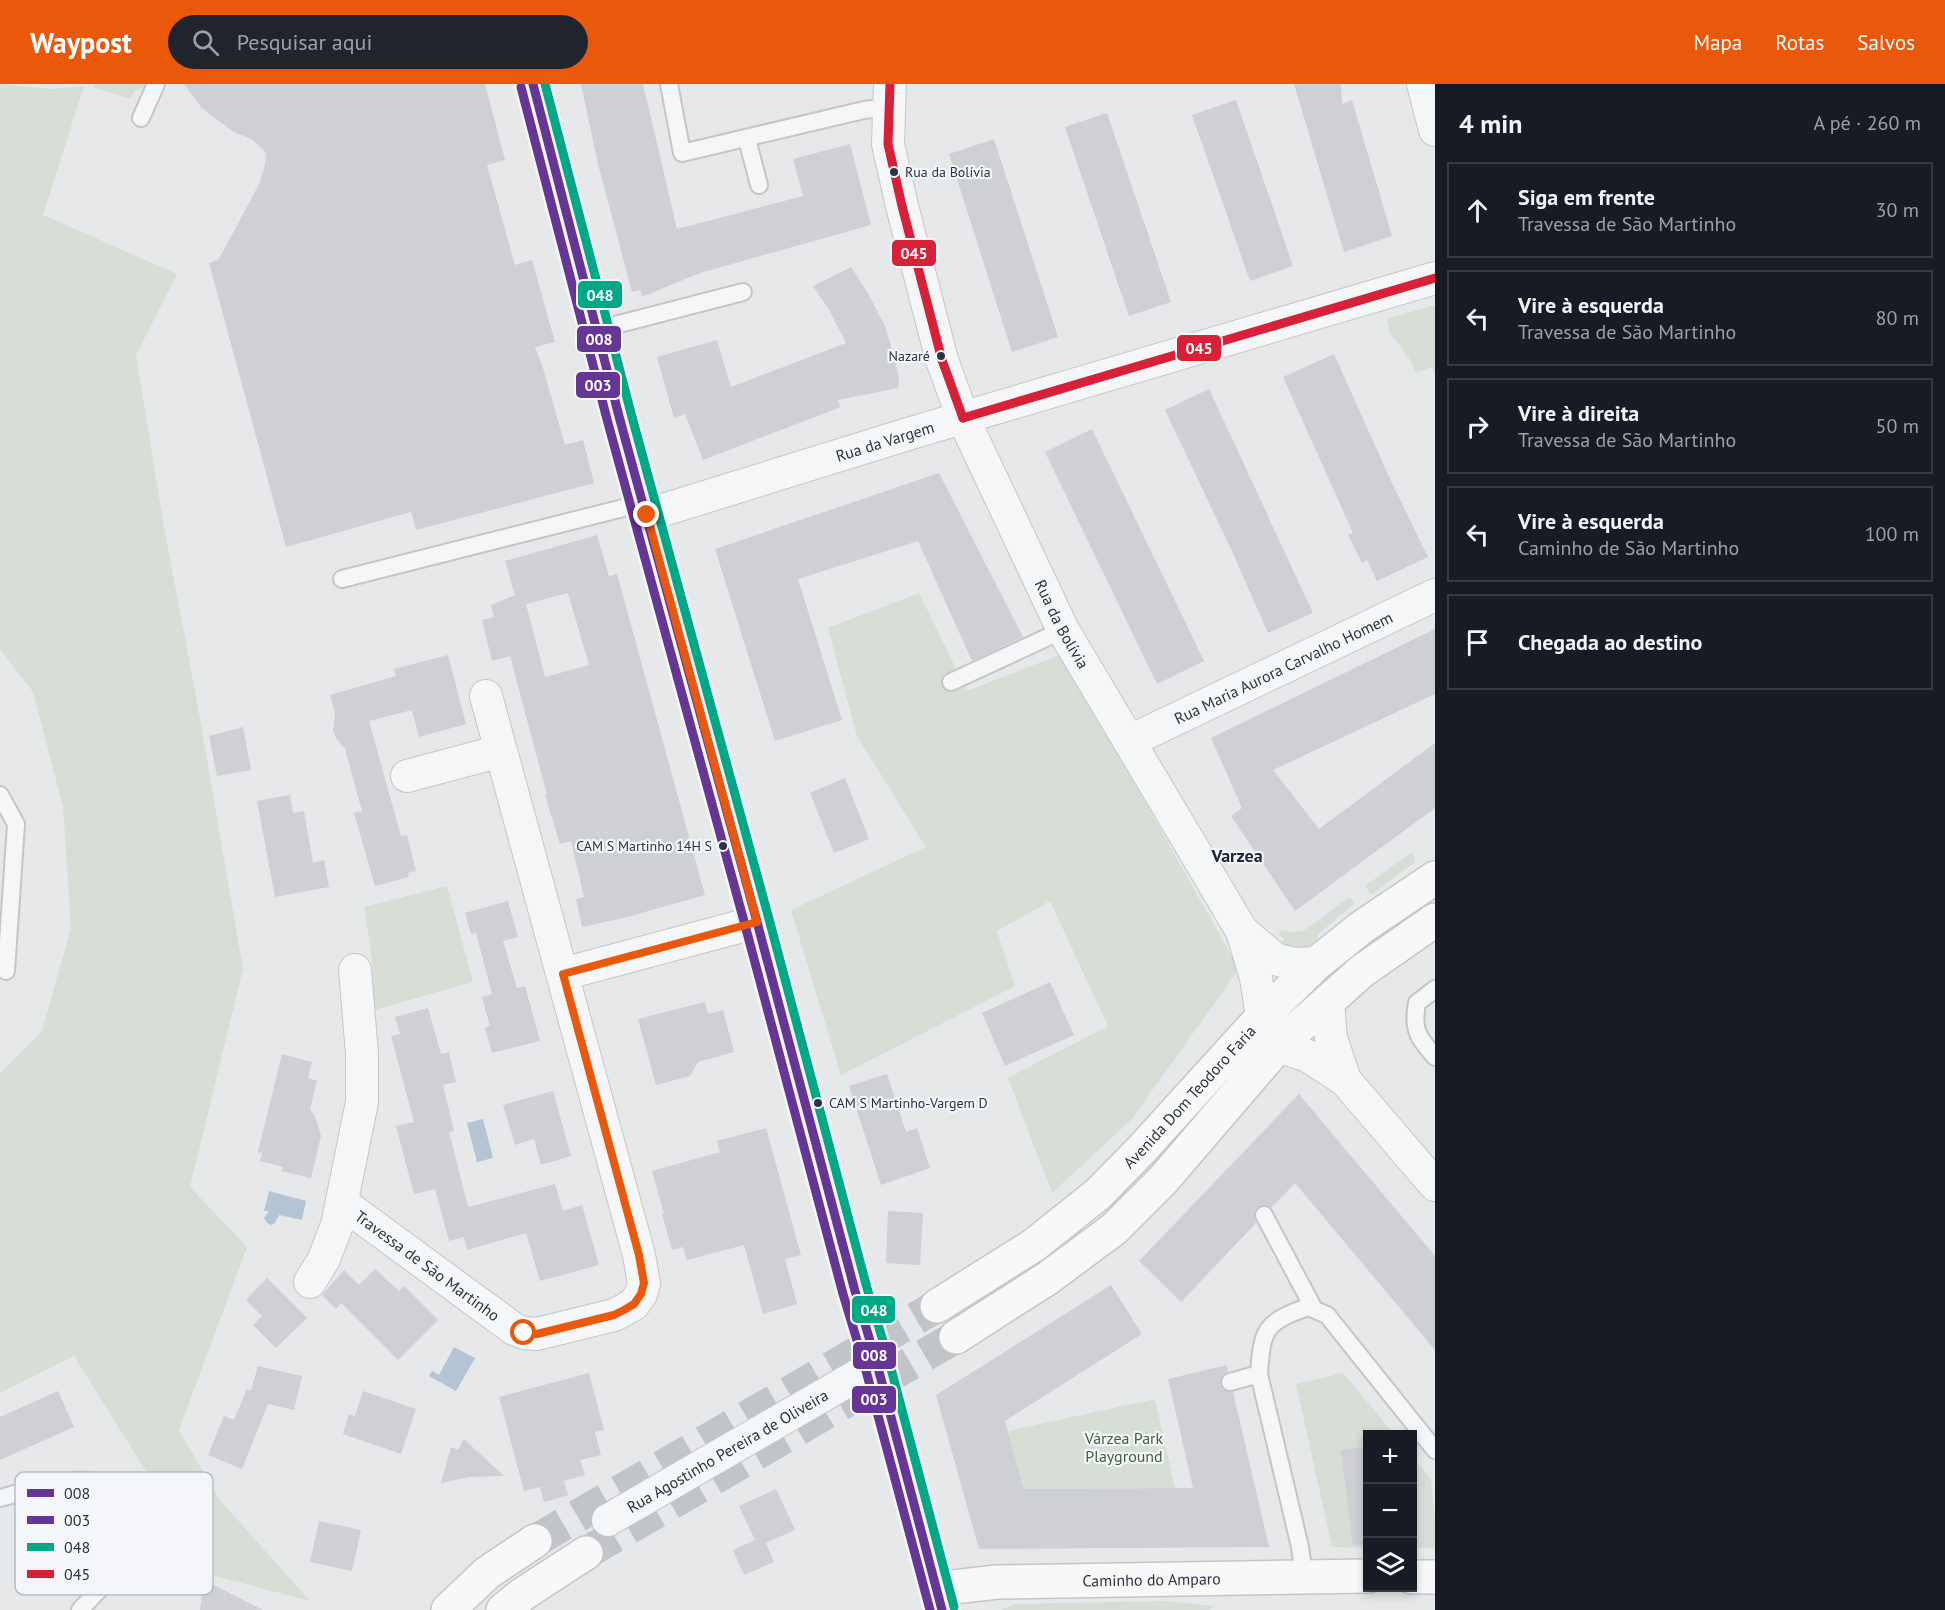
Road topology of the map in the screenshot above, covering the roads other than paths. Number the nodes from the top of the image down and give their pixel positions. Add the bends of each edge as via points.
1 (156, 84) edge
2 (533, 84) edge
3 (669, 84) edge
4 (1423, 84) edge
5 (890, 96) edge
6 (141, 118) dead end
7 (1435, 130) edge
8 (747, 139) junction
9 (759, 185) dead end
10 (1435, 278) edge
11 (743, 292) dead end
12 (596, 330) junction
13 (963, 418) junction
14 (645, 509) junction
15 (342, 579) dead end
16 (1435, 595) edge
17 (1063, 630) junction
18 (951, 682) dead end
19 (486, 696) dead end
20 (1130, 741) junction
21 (501, 751) junction
22 (407, 776) dead end
23 (0, 795) edge
24 (1435, 878) edge
25 (1435, 920) edge
26 (757, 922) junction
27 (1242, 932) junction
28 (1317, 963) junction
29 (355, 970) dead end
30 (6, 971) dead end
31 (563, 974) junction
32 (1435, 989) edge
33 (1328, 1001) junction
34 (1262, 1017) junction
35 (1278, 1046) junction
36 (1435, 1057) edge
37 (1346, 1080) junction
38 (1435, 1185) edge
39 (342, 1203) junction
40 (1264, 1215) dead end
41 (310, 1282) dead end
42 (937, 1306) tunnel mouth
43 (1314, 1309) junction
44 (956, 1337) tunnel mouth
45 (877, 1364) junction
46 (1259, 1374) junction
47 (1230, 1382) dead end
48 (1435, 1450) edge
49 (15, 1494) edge
50 (0, 1498) edge
51 (608, 1520) dead end
52 (535, 1540) tunnel mouth
53 (586, 1553) tunnel mouth
54 (1304, 1576) junction
55 (1363, 1576) edge
56 (1417, 1577) edge
57 (1435, 1577) edge
58 (94, 1595) edge
59 (939, 1599) edge
60 (80, 1610) edge
61 (448, 1610) edge
62 (503, 1610) edge

1 - 6 lane
2 - 12 main road
3 - 8 lane via 682,153
4 - 7 street
5 - 8 lane via 864,110
5 - 13 street, Rua da Bolívia via 888,144 902,206 942,360
8 - 9 lane
10 - 13 street, Rua da Vargem
11 - 12 lane
12 - 14 main road
13 - 14 street, Rua da Vargem
13 - 17 street, Rua da Bolívia
14 - 15 lane
14 - 26 main road
16 - 20 street, Rua Maria Aurora Carvalho Homem
17 - 18 lane
17 - 20 street, Rua da Bolívia
19 - 21 street, Travessa de São Martinho
20 - 27 street, Rua da Bolívia
21 - 22 street
21 - 31 street, Travessa de São Martinho
23 - 30 lane via 16,824
24 - 28 main road, Avenida Dom Teodoro Faria
25 - 33 main road, Avenida Dom Teodoro Faria via 1362,971
26 - 31 street
26 - 45 main road
27 - 28 street, Rua da Bolívia via 1275,959 1294,964
27 - 34 street, Rua da Bolívia via 1256,978
28 - 34 main road, Avenida Dom Teodoro Faria
29 - 39 street, Travessa de São Martinho via 362,1102
31 - 39 street, Travessa de São Martinho via 643,1269 644,1283 634,1304 603,1318 537,1334 524,1333
32 - 36 lane via 1417,1003 1414,1021 1419,1039
33 - 35 main road, Avenida Dom Teodoro Faria
33 - 37 street via 1331,1038
34 - 42 main road, Avenida Dom Teodoro Faria via 1098,1194 1034,1245
35 - 37 street via 1308,1056
35 - 44 main road, Avenida Dom Teodoro Faria via 1163,1180 1114,1229 1048,1278
37 - 38 street
39 - 41 street, Travessa de São Martinho via 324,1259
40 - 43 lane
43 - 46 lane via 1308,1307 1282,1316 1268,1328
43 - 48 lane via 1327,1315
45 - 51 street, Rua Agostinho Pereira de Oliveira
45 - 59 main road
46 - 47 lane
46 - 54 lane
49 - 50 lane
52 - 61 main road via 487,1573
53 - 62 main road
54 - 55 main road, Caminho do Amparo
54 - 59 main road, Caminho do Amparo via 997,1582
56 - 57 main road
58 - 60 lane

